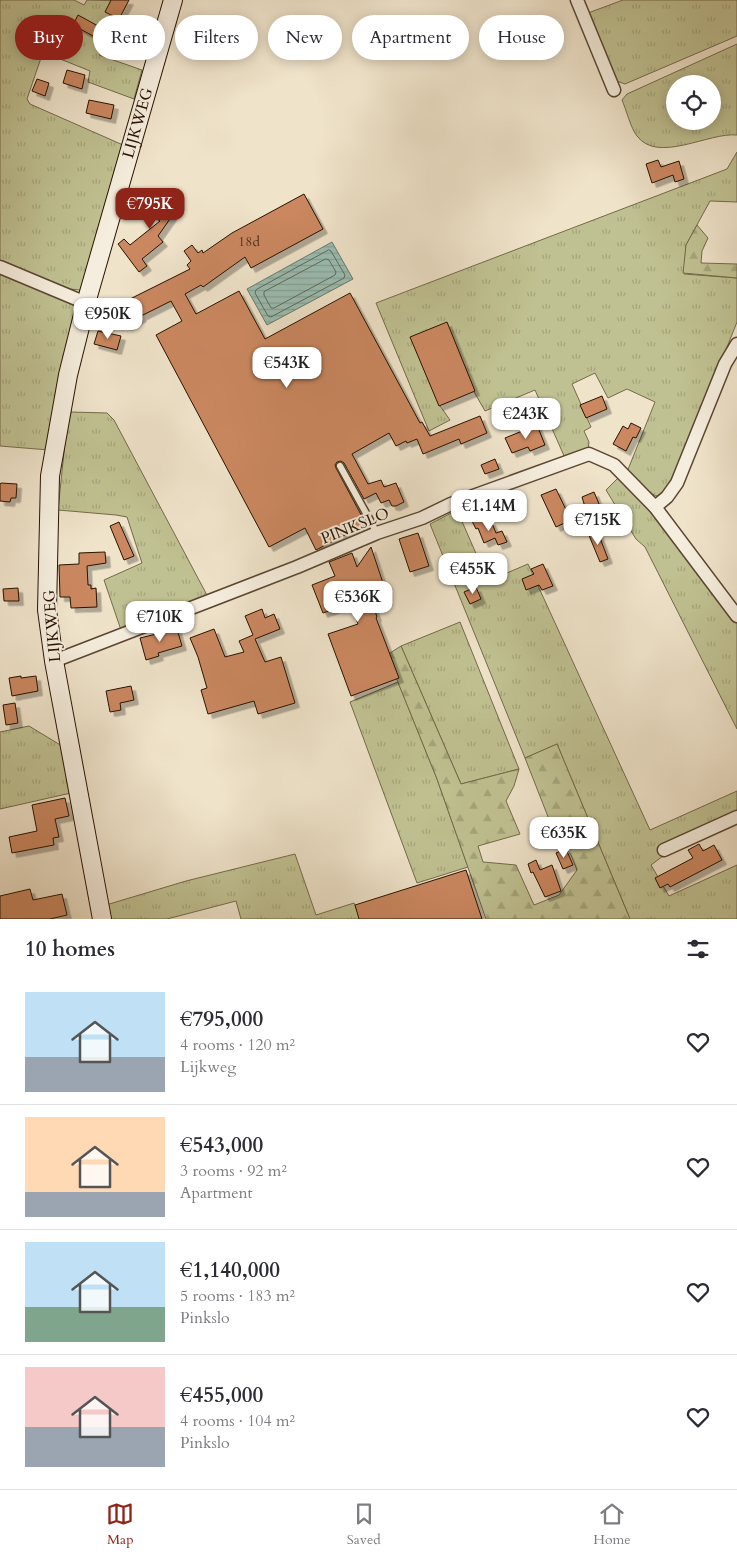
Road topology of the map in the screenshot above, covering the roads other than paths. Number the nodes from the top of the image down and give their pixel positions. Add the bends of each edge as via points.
1 (173, 0) edge
2 (577, 0) edge
3 (614, 90) dead end
4 (0, 267) edge
5 (86, 303) junction
6 (737, 344) edge
7 (340, 466) dead end
8 (655, 507) junction
9 (377, 533) junction
10 (737, 616) edge
11 (54, 661) junction
12 (737, 817) edge
13 (664, 850) dead end
14 (102, 919) edge

1 - 5 street, LIJKWEG
2 - 3 street
4 - 5 street
5 - 11 street, LIJKWEG via 68,375 50,476 47,610
6 - 8 street via 725,364 677,483
7 - 9 lane
8 - 9 street, PINKSLO via 614,465 589,454
8 - 10 street, PINKSLO
9 - 11 street, PINKSLO
11 - 14 street, LIJKWEG
12 - 13 street

